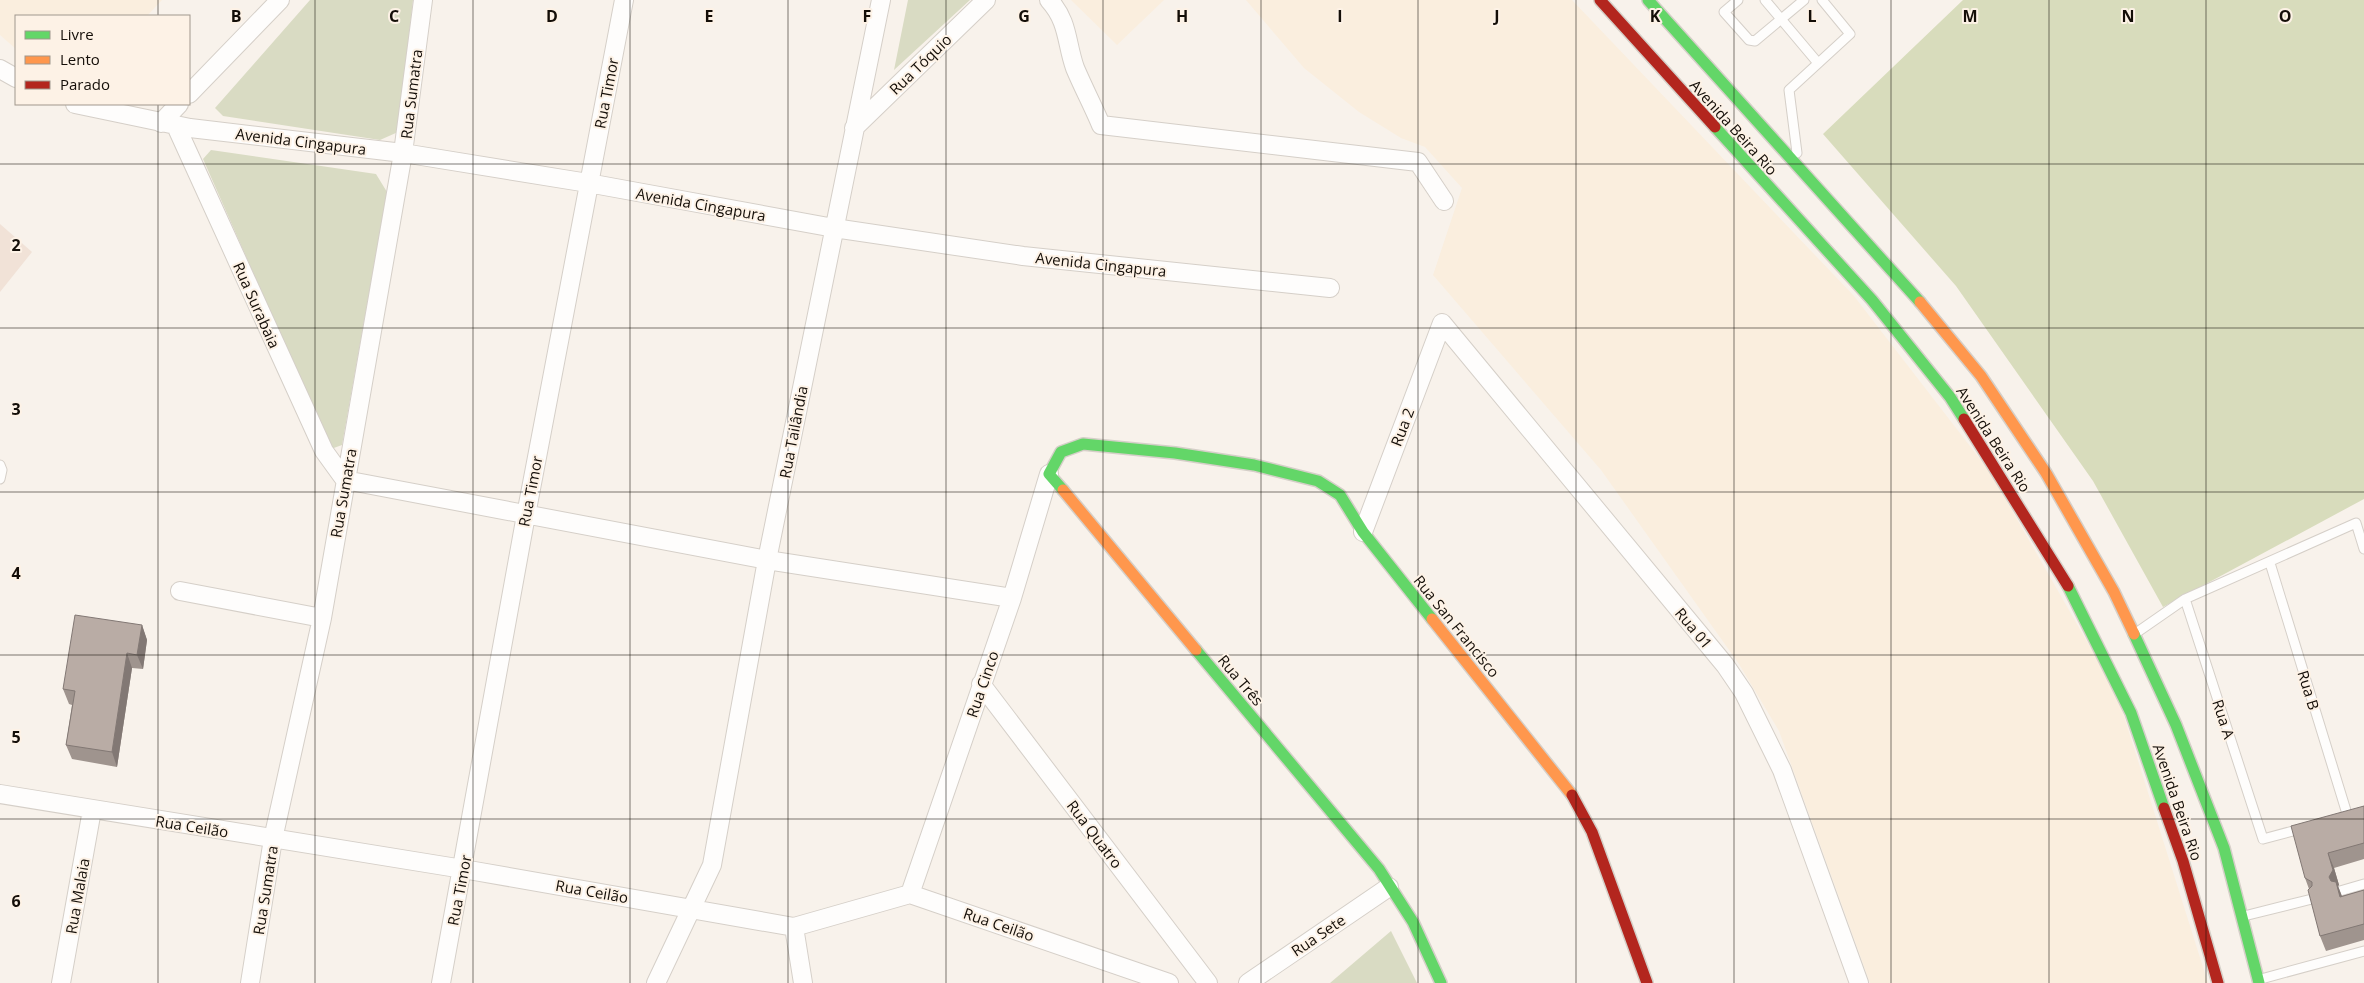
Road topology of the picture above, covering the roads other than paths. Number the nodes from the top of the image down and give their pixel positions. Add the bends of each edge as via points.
1 (280, 0) edge
2 (423, 0) edge
3 (624, 0) edge
4 (881, 0) edge
5 (986, 0) edge
6 (1049, 0) edge
7 (1600, 0) edge
8 (1648, 0) edge
9 (1738, 0) edge
10 (1765, 0) edge
11 (1804, 0) edge
12 (1822, 0) edge
13 (1781, 19) junction
14 (1818, 63) junction
15 (0, 69) edge
16 (15, 77) edge
17 (190, 93) edge
18 (80, 105) edge
19 (178, 105) edge
20 (168, 124) junction
21 (854, 128) junction
22 (403, 153) junction
23 (1798, 167) junction
24 (588, 183) junction
25 (1444, 201) dead end
26 (834, 228) junction
27 (1330, 288) dead end
28 (1442, 323) joint
29 (0, 465) edge
30 (1049, 474) junction
31 (0, 479) edge
32 (345, 480) junction
33 (526, 515) junction
34 (1363, 532) junction
35 (2364, 549) edge
36 (767, 560) junction
37 (2270, 563) junction
38 (180, 591) dead end
39 (1012, 598) junction
40 (2185, 600) junction
41 (322, 618) junction
42 (2134, 635) junction
43 (982, 684) junction
44 (0, 794) edge
45 (92, 810) junction
46 (2348, 817) edge
47 (2310, 827) edge
48 (273, 839) junction
49 (463, 869) junction
50 (2364, 884) edge
51 (1389, 887) junction
52 (2340, 891) edge
53 (910, 894) junction
54 (2312, 899) edge
55 (692, 909) junction
56 (2242, 917) junction
57 (794, 927) junction
58 (2364, 951) edge
59 (2258, 982) edge
60 (61, 983) edge
61 (250, 983) edge
62 (441, 983) edge
63 (656, 983) edge
64 (803, 983) edge
65 (1169, 983) edge
66 (1208, 983) edge
67 (1248, 983) edge
68 (1441, 983) edge
69 (1647, 983) edge
70 (1859, 983) edge
71 (2218, 983) edge

1 - 17 street
2 - 22 street, Rua Sumatra
3 - 24 street, Rua Timor
4 - 21 street, Rua Tailândia
5 - 21 street, Rua Tóquio
6 - 25 street via 1059,11 1075,66 1101,125 1418,162
7 - 71 main road, Avenida Beira Rio via 1872,300 1950,397 2006,483 2067,584 2131,713 2183,861
8 - 23 main road, Avenida Beira Rio
9 - 13 lane via 1724,12 1750,40 1755,41
10 - 13 lane
11 - 13 lane
12 - 14 lane via 1850,34
13 - 14 lane
14 - 23 lane via 1789,90
15 - 16 street
18 - 20 street, Avenida Cingapura
19 - 20 street
20 - 22 street, Avenida Cingapura
20 - 32 street, Rua Surabaia via 324,451
21 - 26 street, Rua Tailândia
22 - 24 street, Avenida Cingapura
22 - 32 street, Rua Sumatra
23 - 42 main road, Avenida Beira Rio via 1891,268 1981,376 2046,473 2114,592
24 - 26 street, Avenida Cingapura
24 - 33 street, Rua Timor
26 - 27 street, Avenida Cingapura via 1023,256
26 - 36 street, Rua Tailândia
28 - 34 street, Rua 2
28 - 70 street, Rua 01 via 1725,665 1744,693 1782,770
29 - 31 lane
30 - 34 main road, Rua San Francisco via 1061,452 1082,444 1232,461 1314,478 1336,491
30 - 39 street, Rua Cinco
30 - 51 main road, Rua Três via 1379,869
32 - 33 street
32 - 41 street, Rua Sumatra
33 - 36 street
33 - 49 street, Rua Timor
34 - 69 main road, Rua San Francisco via 1570,792 1592,832
35 - 37 lane via 2356,523
36 - 39 street
36 - 55 street, Rua Tailândia via 712,865
37 - 40 lane
37 - 46 lane, Rua B
38 - 41 street
39 - 43 street, Rua Cinco
40 - 42 lane
40 - 47 lane, Rua A via 2263,839
41 - 48 street, Rua Sumatra
42 - 56 main road, Avenida Beira Rio via 2176,725 2224,848
43 - 53 street, Rua Cinco
43 - 66 street, Rua Quatro
44 - 45 street, Rua Ceilão
45 - 48 street, Rua Ceilão
45 - 60 street, Rua Malaia
48 - 49 street, Rua Ceilão
48 - 61 street, Rua Sumatra
49 - 55 street, Rua Ceilão
49 - 62 street, Rua Timor
50 - 52 lane
51 - 67 street, Rua Sete
51 - 68 main road, Rua Três via 1413,922
53 - 57 street, Rua Ceilão
53 - 65 street, Rua Ceilão
54 - 56 lane
55 - 57 street, Rua Ceilão
55 - 63 street
56 - 59 main road, Avenida Beira Rio
57 - 64 street
58 - 59 lane

